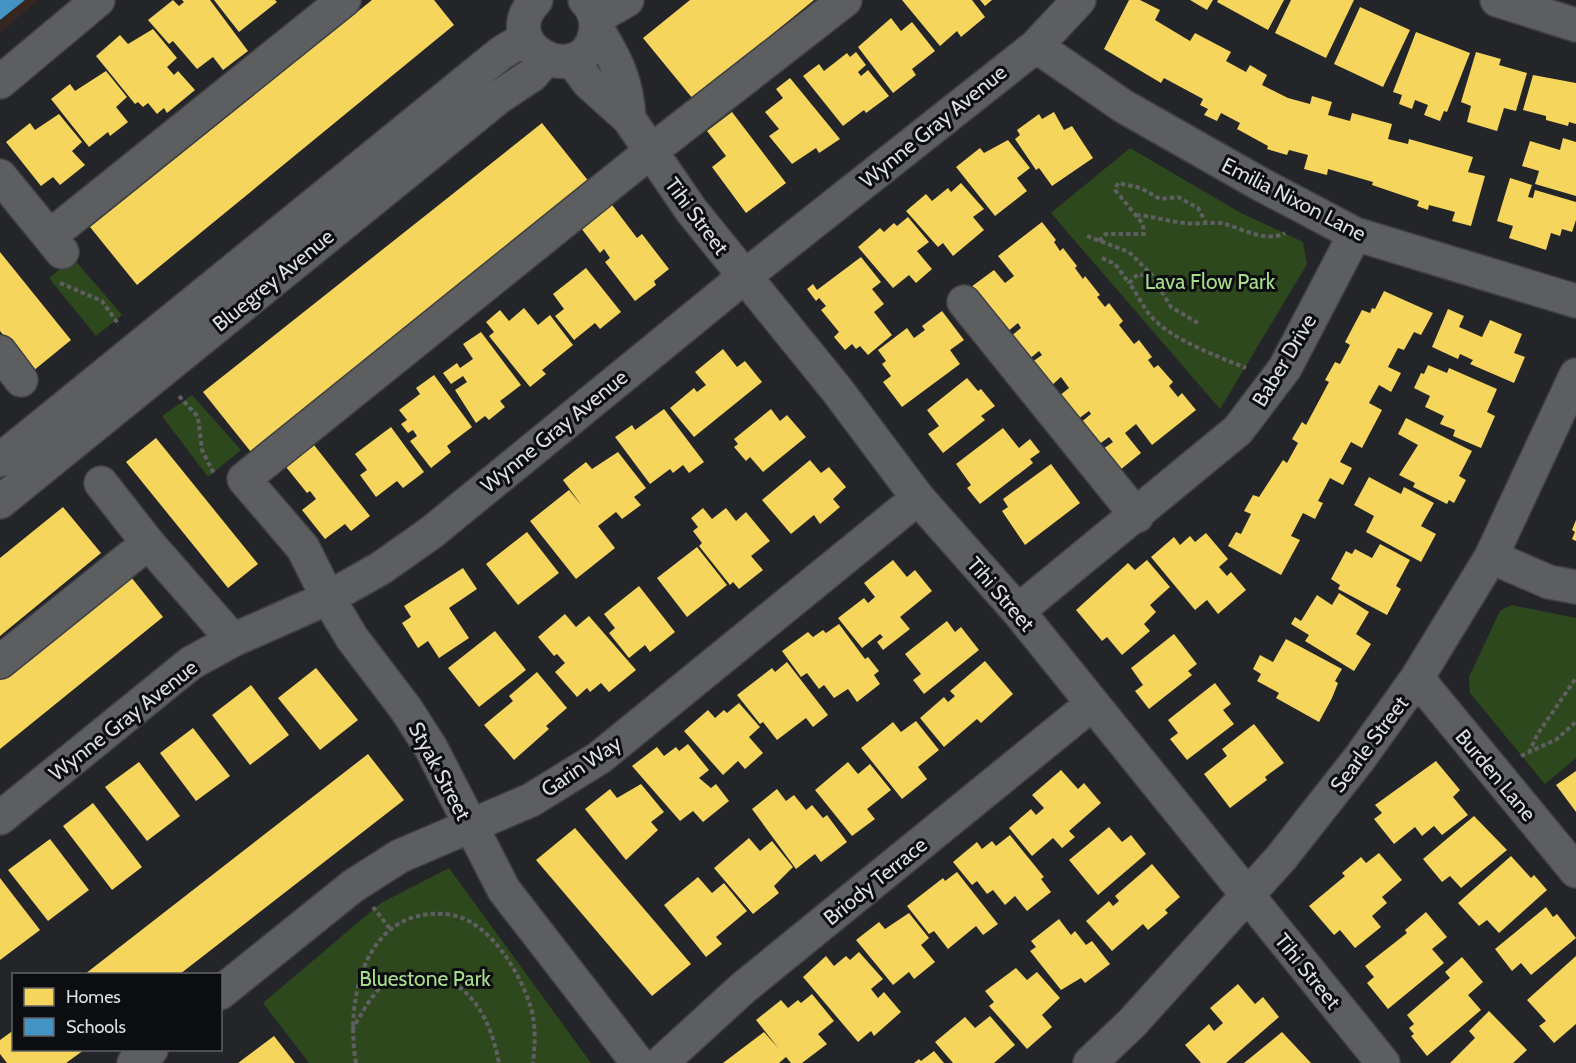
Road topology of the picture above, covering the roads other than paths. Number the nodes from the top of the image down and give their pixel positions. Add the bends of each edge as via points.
1 (98, 0) edge
2 (344, 0) edge
3 (627, 0) edge
4 (845, 0) edge
5 (1079, 0) edge
6 (1497, 0) edge
7 (592, 15) edge
8 (1576, 25) edge
9 (538, 28) edge
10 (1036, 46) junction
11 (0, 82) edge
12 (629, 119) junction
13 (650, 152) junction
14 (0, 176) edge
15 (1355, 234) junction
16 (744, 277) junction
17 (1576, 301) edge
18 (964, 302) dead end
19 (0, 352) edge
20 (1576, 375) edge
21 (21, 380) dead end
22 (0, 460) edge
23 (101, 483) dead end
24 (918, 498) junction
25 (0, 502) edge
26 (1137, 516) junction
27 (148, 543) junction
28 (1491, 557) junction
29 (1576, 587) edge
30 (328, 598) junction
31 (1017, 611) junction
32 (233, 640) junction
33 (0, 662) edge
34 (1417, 678) junction
35 (1092, 704) junction
36 (0, 818) edge
37 (469, 824) junction
38 (1576, 871) edge
39 (1248, 896) junction
40 (222, 991) edge
41 (150, 1051) edge
42 (134, 1063) edge
43 (638, 1063) edge
44 (662, 1063) edge
45 (1090, 1063) edge
46 (1383, 1063) edge

1 - 11 street
2 - 14 street via 56,244
3 - 7 street
4 - 13 street
5 - 10 street, Wynne Gray Avenue
6 - 8 street
7 - 9 street via 588,49
7 - 12 street, Tihi Street via 618,63 628,94
9 - 12 street, Tihi Street
9 - 22 street, Bluegrey Avenue via 501,53
9 - 25 street, Bluegrey Avenue via 532,75 499,97
10 - 15 street, Emilia Nixon Lane via 1123,106
10 - 16 street, Wynne Gray Avenue
12 - 13 street, Tihi Street
13 - 16 street, Tihi Street
13 - 30 street, Styak Street via 230,478 303,548
15 - 17 street, Emilia Nixon Lane
15 - 26 street, Baber Drive via 1285,368 1248,419
16 - 24 street, Tihi Street via 837,390
16 - 30 street, Wynne Gray Avenue via 432,532 381,568
18 - 26 street
19 - 21 street
20 - 28 street, Searle Street
23 - 27 street
24 - 31 street, Tihi Street
24 - 37 street, Garin Way via 599,758 531,800
26 - 31 street, Baber Drive
27 - 32 street
27 - 33 street
28 - 29 street via 1549,582
28 - 34 street, Searle Street
30 - 32 street, Wynne Gray Avenue
30 - 37 street, Styak Street via 352,638 406,709
31 - 35 street, Tihi Street
32 - 36 street, Wynne Gray Avenue via 191,663
34 - 38 street, Burden Lane
34 - 39 street, Searle Street via 1310,823
35 - 39 street, Tihi Street
35 - 44 street, Briody Terrace via 743,988
37 - 40 street, Garin Way via 400,856 353,886
37 - 43 street, Styak Street via 504,890
39 - 45 street, Searle Street via 1132,1023
39 - 46 street, Tihi Street
41 - 42 street

